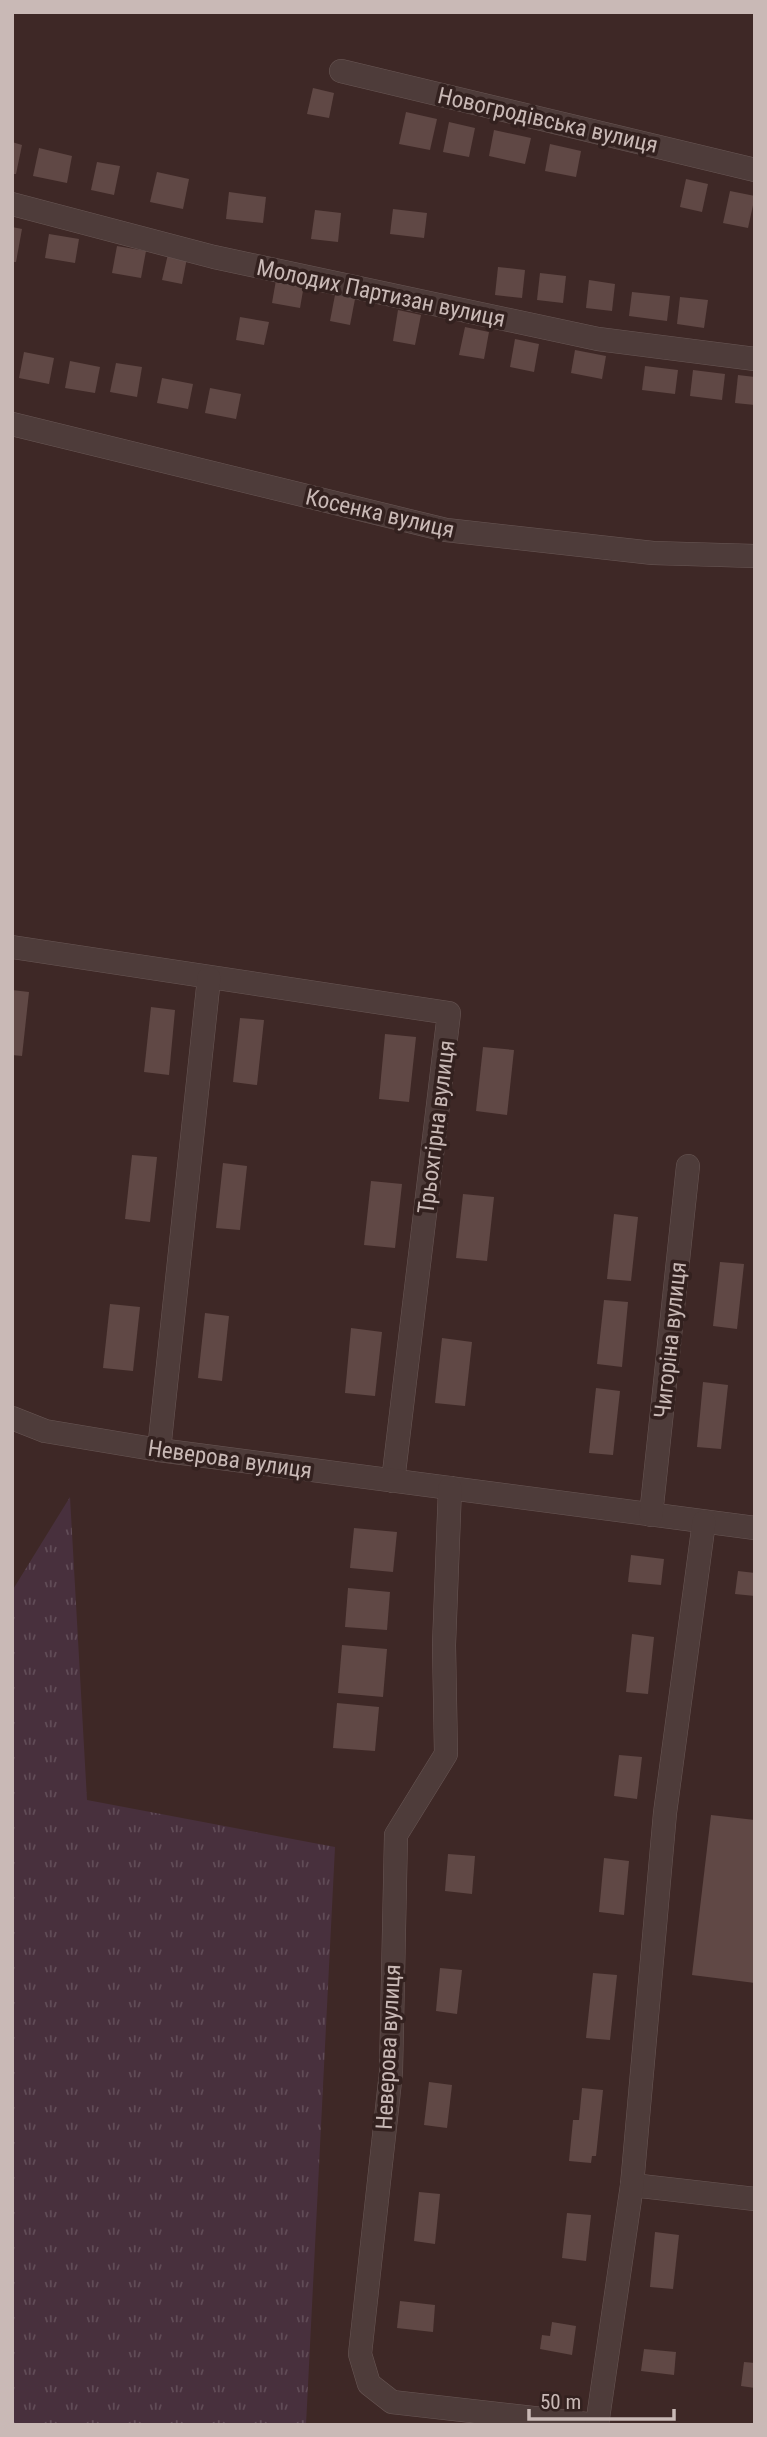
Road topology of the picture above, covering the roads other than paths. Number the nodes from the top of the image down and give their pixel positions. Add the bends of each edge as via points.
1 (341, 71) dead end
2 (755, 170) edge
3 (12, 204) edge
4 (755, 359) edge
5 (12, 424) edge
6 (755, 556) edge
7 (12, 947) edge
8 (209, 978) junction
9 (688, 1166) dead end
10 (12, 1418) edge
11 (159, 1450) junction
12 (393, 1481) junction
13 (450, 1488) junction
14 (651, 1515) junction
15 (704, 1522) junction
16 (755, 1528) edge
17 (632, 2185) junction
18 (755, 2199) edge
19 (596, 2425) edge

1 - 2 street, Новогродівська вулиця
3 - 4 street, Молодих Партизан вулиця via 214,257 598,339
5 - 6 street, Косенка вулиця via 446,530 653,553
7 - 8 street, Трьохгірна вулиця
8 - 11 street
8 - 12 street, Трьохгірна вулиця via 449,1013
9 - 14 street, Чигоріна вулиця
10 - 11 street, Неверова вулиця via 46,1431
11 - 12 street, Неверова вулиця
12 - 13 street, Неверова вулиця
13 - 14 street, Неверова вулиця
13 - 19 street, Неверова вулиця via 444,1645 446,1754 396,1835 391,2072 360,2354 369,2384 392,2402
14 - 15 street, Неверова вулиця
15 - 16 street, Неверова вулиця
15 - 17 street, Неверова вулиця via 665,1813
17 - 18 street
17 - 19 street, Неверова вулиця

